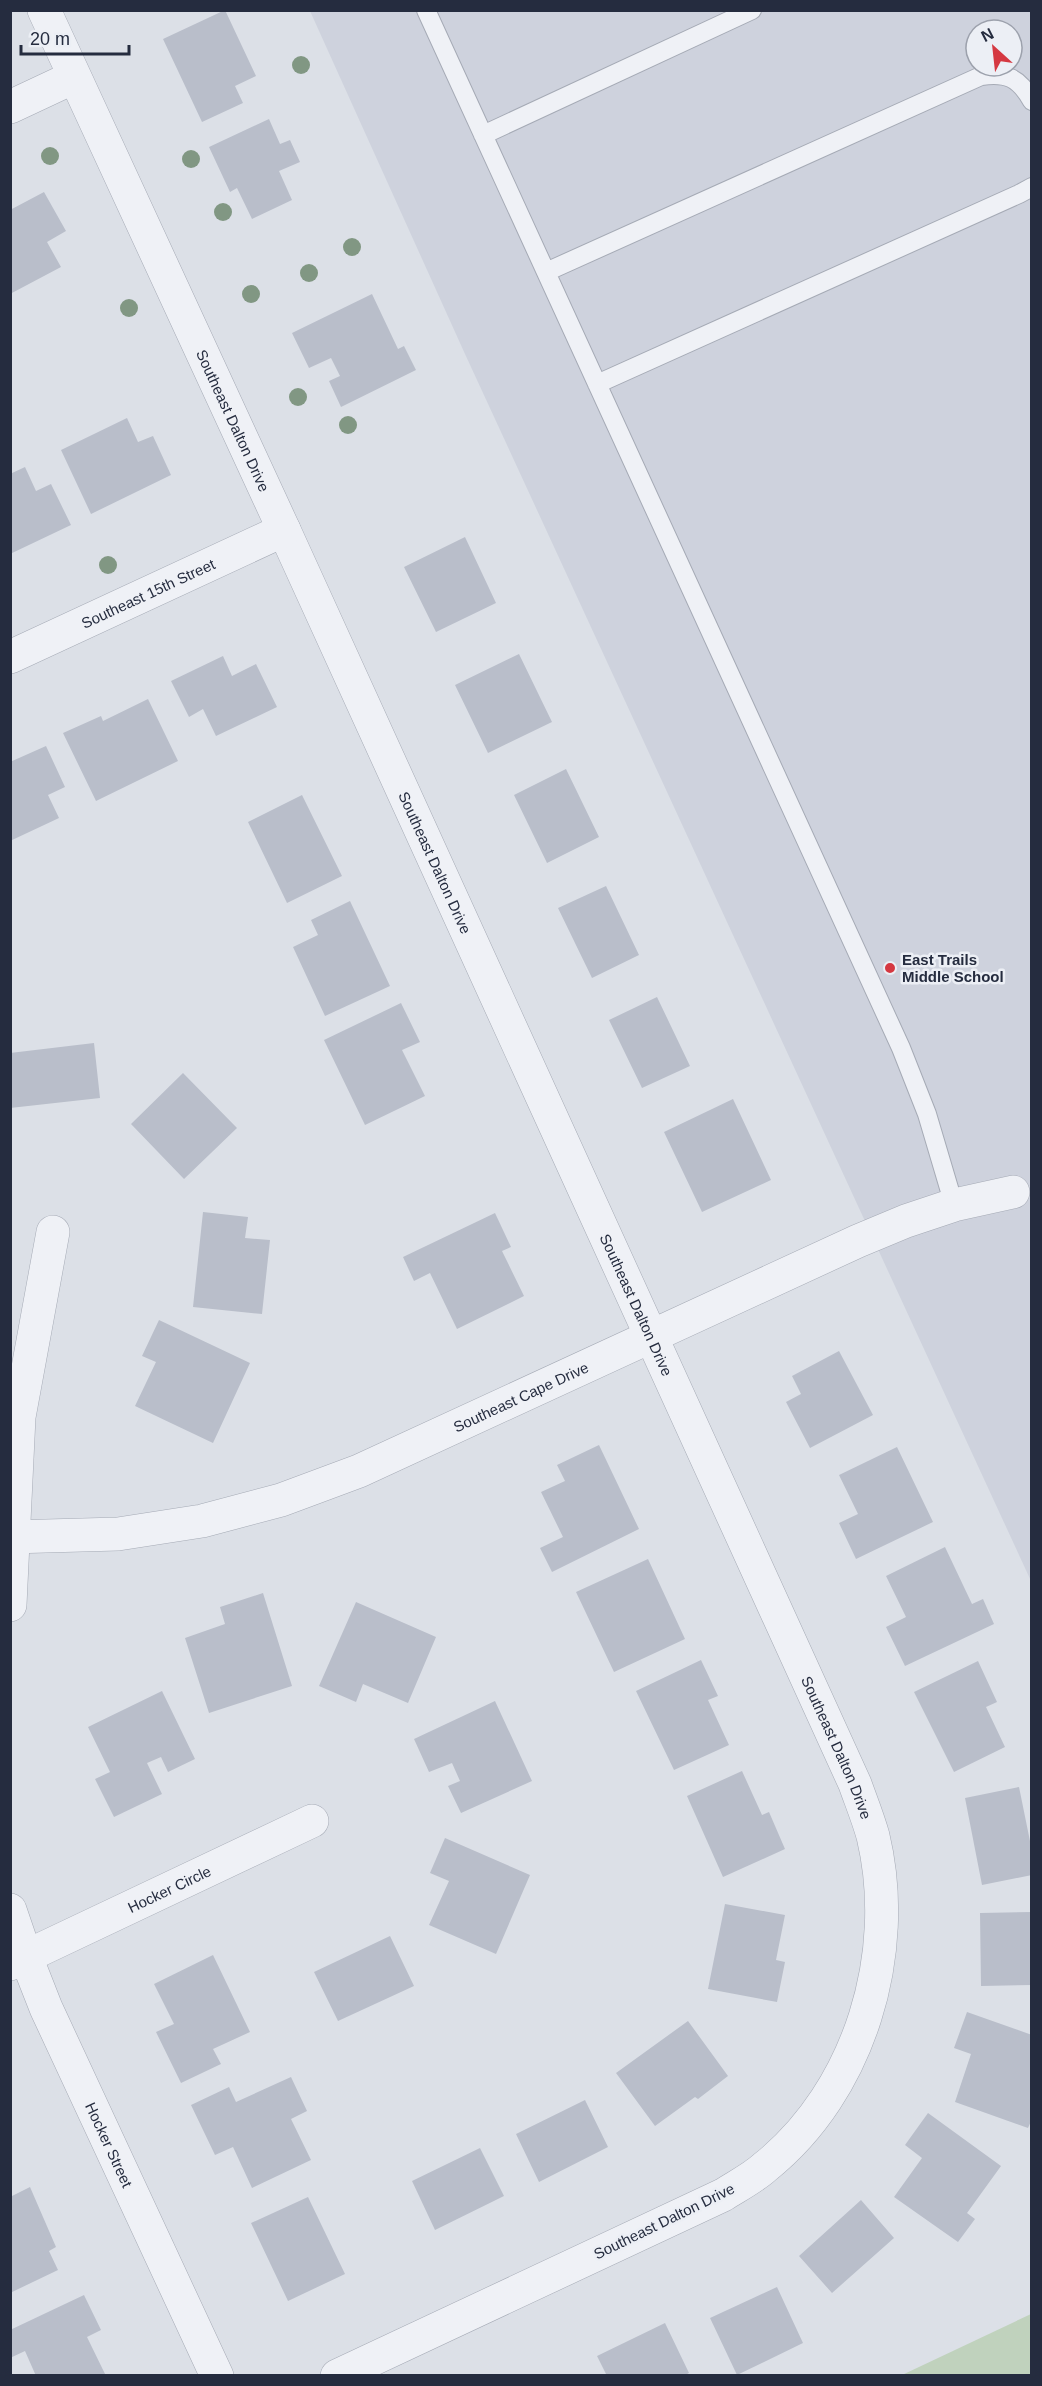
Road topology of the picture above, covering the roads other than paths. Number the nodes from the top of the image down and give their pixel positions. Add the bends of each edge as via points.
1 (44, 10) edge
2 (426, 10) edge
3 (752, 10) edge
4 (74, 77) junction
5 (1032, 101) edge
6 (10, 107) edge
7 (483, 135) junction
8 (1027, 195) edge
9 (546, 272) junction
10 (597, 384) junction
11 (284, 530) junction
12 (10, 657) edge
13 (1013, 1192) dead end
14 (954, 1205) junction
15 (53, 1232) dead end
16 (651, 1336) junction
17 (12, 1537) edge
18 (10, 1605) edge
19 (312, 1821) dead end
20 (10, 1910) edge
21 (18, 1961) edge
22 (217, 2376) edge
23 (337, 2376) edge

1 - 4 street, Southeast Dalton Drive
2 - 7 lane
3 - 7 lane
4 - 6 street
4 - 11 street, Southeast Dalton Drive
5 - 9 lane via 1016,80 994,74 981,76
7 - 9 lane
8 - 10 lane
9 - 10 lane
10 - 14 lane via 901,1048 927,1114
11 - 12 street, Southeast 15th Street
11 - 16 street, Southeast Dalton Drive
13 - 14 street, Southeast Cape Drive
14 - 16 street, Southeast Cape Drive via 858,1241
15 - 17 street via 20,1417
16 - 17 street, Southeast Cape Drive via 359,1471 281,1500 202,1521 118,1534
16 - 23 street, Southeast Dalton Drive via 855,1784 873,1836 880,1886 881,1939 873,1992 833,2089 802,2132 765,2168 723,2195
17 - 18 street
19 - 21 street, Hocker Circle
20 - 21 street, Hocker Street
21 - 22 street, Hocker Street via 46,2008

